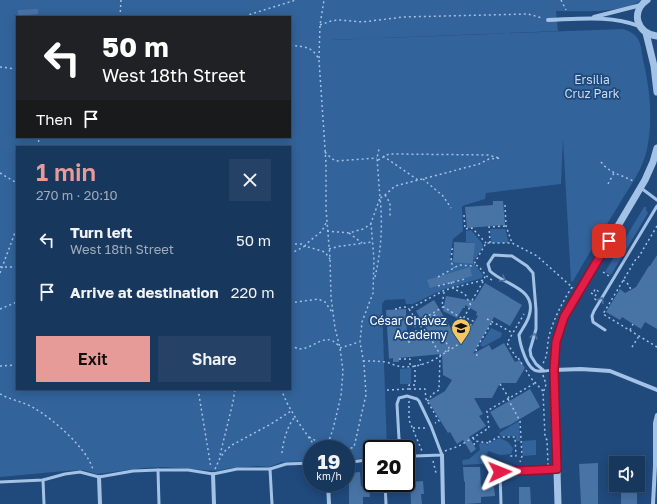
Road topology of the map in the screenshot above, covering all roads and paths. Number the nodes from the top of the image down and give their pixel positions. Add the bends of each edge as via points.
1 (121, 0) edge
2 (296, 0) edge
3 (324, 0) edge
4 (561, 0) edge
5 (647, 0) edge
6 (641, 6) junction
7 (566, 10) dead end
8 (121, 16) edge
9 (247, 16) edge
10 (586, 19) junction
11 (548, 20) joint
12 (320, 25) junction
13 (640, 26) junction
14 (646, 32) junction
15 (657, 36) edge
16 (291, 45) edge
17 (319, 60) junction
18 (0, 67) edge
19 (16, 69) edge
20 (657, 92) edge
21 (657, 148) edge
22 (379, 149) dead end
23 (326, 152) junction
24 (383, 156) junction
25 (378, 159) junction
26 (601, 162) dead end
27 (0, 173) edge
28 (614, 173) junction
29 (419, 180) junction
30 (423, 180) junction
31 (16, 182) edge
32 (608, 184) dead end
33 (640, 188) junction
34 (385, 195) junction
35 (380, 198) junction
36 (657, 200) edge
37 (505, 205) dead end
38 (657, 206) edge
39 (451, 208) dead end
40 (464, 215) dead end
41 (390, 216) dead end
42 (327, 222) junction
43 (371, 223) junction
44 (506, 226) junction
45 (657, 226) edge
46 (16, 230) edge
47 (328, 231) junction
48 (349, 233) junction
49 (373, 242) junction
50 (490, 243) dead end
51 (512, 243) dead end
52 (291, 244) edge
53 (362, 244) junction
54 (486, 244) dead end
55 (305, 246) junction
56 (329, 249) junction
57 (453, 249) dead end
58 (291, 253) edge
59 (330, 260) junction
60 (474, 264) dead end
61 (1, 267) edge
62 (16, 267) edge
63 (454, 268) junction
64 (0, 273) edge
65 (485, 276) dead end
66 (438, 277) dead end
67 (465, 279) dead end
68 (484, 280) junction
69 (623, 280) junction
70 (452, 282) junction
71 (374, 283) junction
72 (438, 286) dead end
73 (453, 288) junction
74 (631, 290) dead end
75 (445, 291) junction
76 (16, 302) edge
77 (291, 303) edge
78 (470, 304) junction
79 (443, 307) junction
80 (0, 309) edge
81 (409, 309) junction
82 (396, 310) dead end
83 (333, 314) junction
84 (464, 317) junction
85 (487, 319) dead end
86 (492, 322) junction
87 (418, 324) junction
88 (634, 324) dead end
89 (605, 330) dead end
90 (630, 330) junction
91 (513, 333) dead end
92 (639, 336) junction
93 (417, 337) dead end
94 (444, 338) dead end
95 (360, 342) junction
96 (408, 342) dead end
97 (412, 342) dead end
98 (291, 346) edge
99 (340, 347) junction
100 (632, 347) dead end
101 (657, 347) edge
102 (445, 352) dead end
103 (440, 356) junction
104 (477, 356) dead end
105 (547, 356) dead end
106 (399, 359) dead end
107 (420, 359) dead end
108 (363, 361) junction
109 (396, 362) dead end
110 (543, 364) dead end
111 (16, 365) edge
112 (421, 365) junction
113 (0, 366) edge
114 (396, 366) junction
115 (410, 366) junction
116 (415, 366) junction
117 (543, 370) junction
118 (554, 370) junction
119 (543, 377) dead end
120 (535, 382) dead end
121 (500, 384) dead end
122 (198, 390) edge
123 (235, 390) edge
124 (281, 390) edge
125 (387, 390) dead end
126 (657, 390) edge
127 (543, 392) dead end
128 (0, 394) edge
129 (409, 396) junction
130 (508, 398) junction
131 (427, 401) dead end
132 (291, 411) junction
133 (657, 415) edge
134 (295, 417) junction
135 (308, 436) junction
136 (473, 438) junction
137 (311, 440) edge
138 (315, 440) edge
139 (330, 440) edge
140 (400, 440) edge
141 (475, 441) junction
142 (521, 441) junction
143 (515, 442) junction
144 (355, 443) edge
145 (474, 445) dead end
146 (415, 450) edge
147 (442, 453) junction
148 (282, 454) dead end
149 (432, 455) junction
150 (522, 455) junction
151 (415, 456) edge
152 (508, 456) dead end
153 (516, 456) junction
154 (220, 458) junction
155 (520, 462) dead end
156 (303, 463) edge
157 (270, 469) junction
158 (557, 469) junction
159 (158, 470) junction
160 (213, 474) junction
161 (436, 474) dead end
162 (99, 477) junction
163 (43, 480) junction
164 (0, 482) edge
165 (328, 492) edge
166 (385, 492) edge
167 (44, 504) edge
168 (100, 504) edge
169 (159, 504) edge
170 (214, 504) edge
171 (272, 504) edge
172 (329, 504) edge
173 (386, 504) edge
174 (443, 504) edge
175 (501, 504) edge
176 (558, 504) edge
177 (653, 504) edge

1 - 8 path
2 - 9 path
3 - 12 path
4 - 7 path
5 - 6 street
6 - 10 street
6 - 13 street via 637,16
10 - 11 street
10 - 13 street via 627,21
11 - 12 path via 528,14 402,17 363,22 339,20
12 - 17 path
13 - 14 street
14 - 15 street
14 - 20 street
16 - 17 path via 311,49
17 - 23 path
18 - 19 path
21 - 33 street
22 - 25 path
23 - 25 path via 336,161
23 - 42 path
24 - 25 path
24 - 29 path
24 - 30 path via 451,153 488,154 501,158 489,159
25 - 35 path
26 - 28 path
27 - 31 path
28 - 32 path
28 - 33 path via 634,181
29 - 30 path
29 - 34 path via 395,186
30 - 39 path via 443,196
33 - 36 lane
33 - 118 street via 564,317 556,342
34 - 35 path
34 - 41 path via 390,203
35 - 43 path
35 - 71 path via 380,244
37 - 44 path
89 -> 38 lane via 593,322 594,311
40 - 54 path via 465,229 472,228
42 - 47 path
42 - 55 path via 322,231
43 - 48 path via 363,229
43 - 49 path
44 - 50 path via 489,227
44 - 51 path
45 - 69 path
46 - 61 path
47 - 48 path
47 - 56 path
48 - 53 path
49 - 53 path
49 - 71 path
52 - 55 path
53 - 56 path
55 - 58 path
55 - 59 path via 325,252
56 - 59 path
57 - 63 path via 451,262
59 - 83 path
60 - 63 path
61 - 62 path
61 - 64 path
63 - 66 path
65 - 68 path
67 - 70 path
68 - 73 path
68 - 78 path
69 - 74 path
69 - 90 path via 604,314
70 - 72 path
70 - 73 path
71 - 95 path via 362,322
73 - 75 path
73 - 78 path via 465,294
75 - 79 path
75 - 81 path
76 - 80 path
77 - 83 path via 318,299 325,302
78 - 84 path
79 - 84 path via 463,319
79 - 87 path
81 - 82 path
81 - 87 path
83 - 99 path
84 - 103 path via 473,321 460,344
85 - 86 path
86 - 91 path
86 - 104 path via 476,350
87 - 93 path via 415,324
87 - 103 path via 427,332
88 - 90 path
90 - 92 path
92 - 100 path
92 - 101 path
94 - 102 path via 449,348
95 - 99 path
95 - 108 path
96 - 97 path
98 - 99 path via 300,349 328,340 335,341
99 - 139 path via 343,371 341,396
103 - 112 path
103 - 131 path via 439,390
105 - 110 path
106 - 115 path via 410,358
107 - 112 path
108 - 114 path via 385,362
108 - 144 path via 366,395
109 - 114 path
111 - 113 path
112 - 116 path
114 - 115 path
115 - 116 path
116 - 125 path via 415,385 409,386 409,389
117 -> 117 lane via 536,364 530,350 536,323 533,273 512,256 494,255 488,264 490,271 524,292 529,298 529,317 519,337 532,368
117 - 118 lane
118 - 126 street via 610,371
118 - 158 street
119 - 127 path via 546,382
120 - 130 path
121 - 130 path
122 - 160 path
123 - 154 path
124 - 132 path
128 - 162 path via 34,408 47,417 78,444 86,454 94,473
129 - 140 lane via 400,398 397,404
129 - 146 path via 409,420 422,451
129 - 147 lane via 419,401
130 - 136 path via 488,411 489,428
130 - 142 path via 520,421
132 - 134 path
132 - 154 path via 232,445
133 - 177 street
134 - 135 path
134 - 148 path via 291,421
135 - 137 path
135 - 138 path
136 - 141 path
136 - 147 path
141 - 143 path via 489,443 498,437 515,437
141 - 145 path
142 - 143 path
142 - 150 path
143 - 153 path
147 - 149 lane
147 - 174 street
149 - 151 lane
149 - 161 path
150 - 153 path
150 - 155 path
152 - 153 path
154 - 160 path
156 - 157 lane via 286,464
157 - 160 lane via 238,468
157 - 171 lane
158 - 175 lane via 500,472
158 - 176 street
159 - 160 lane via 188,470
159 - 162 lane
159 - 169 lane
160 - 170 street
162 - 163 lane via 80,472
162 - 168 street
163 - 164 lane
163 - 167 lane
165 - 172 street
166 - 173 lane

